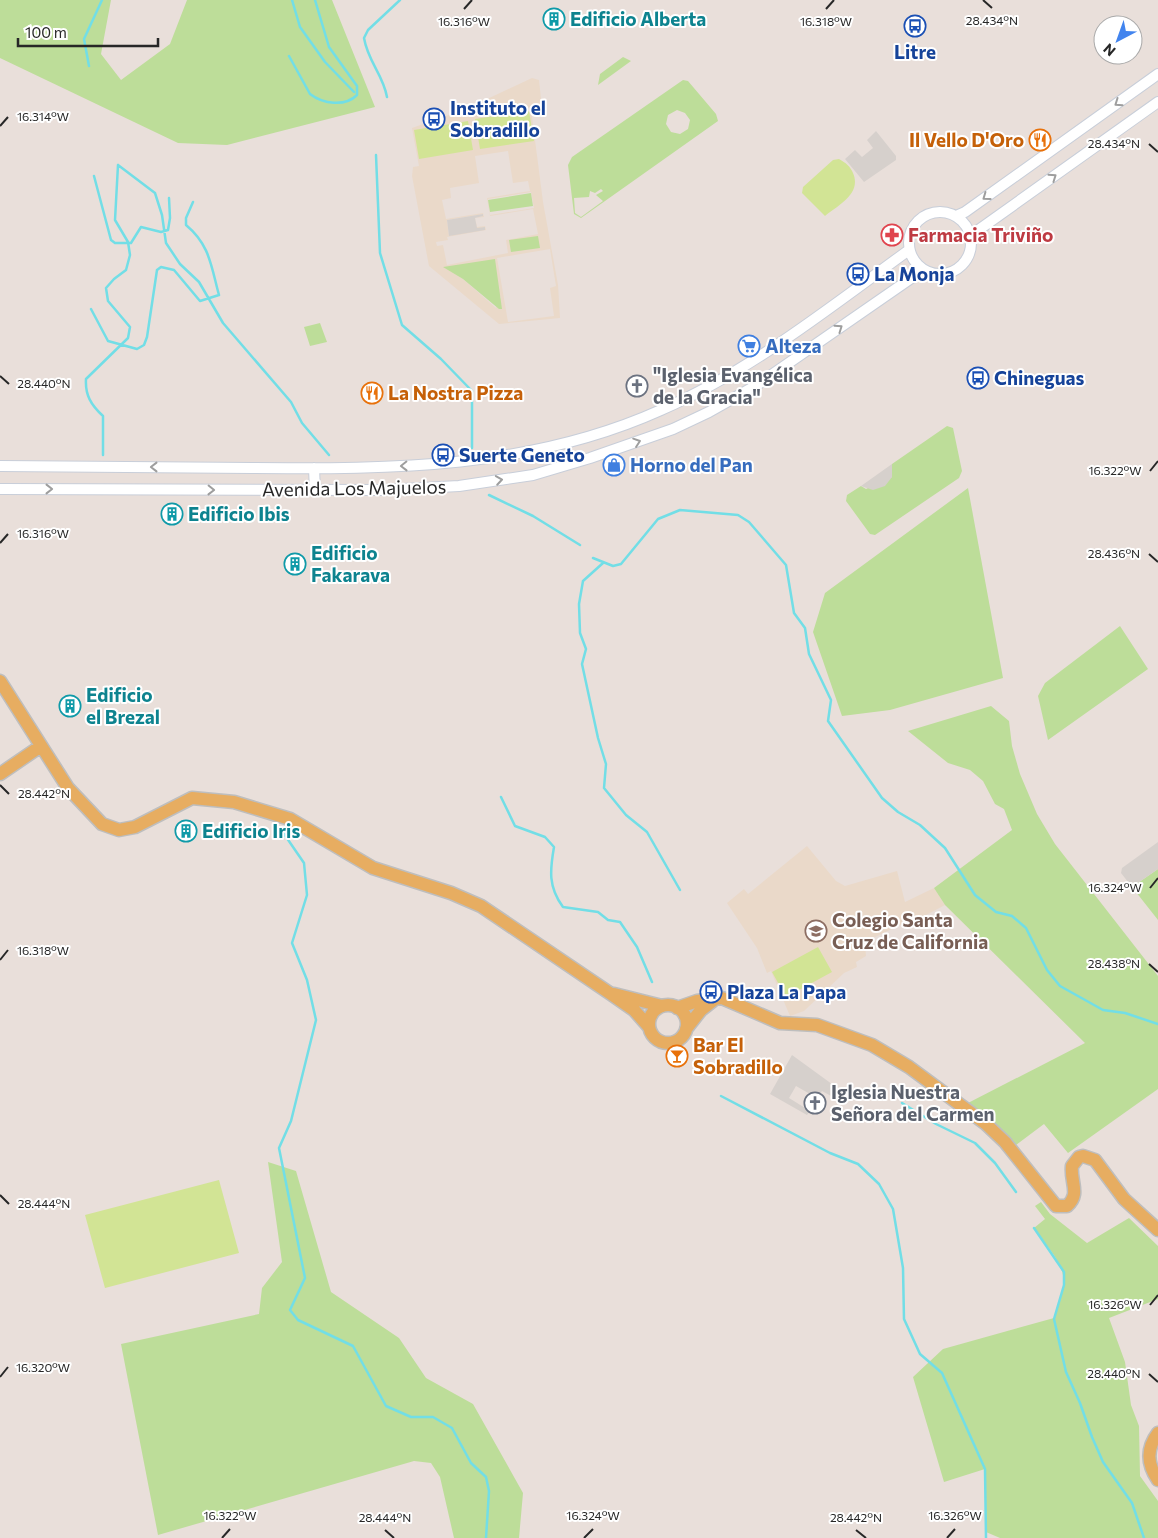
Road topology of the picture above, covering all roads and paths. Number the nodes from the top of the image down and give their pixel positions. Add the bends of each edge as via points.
1 (1158, 74) edge
2 (1158, 102) edge
3 (956, 216) junction
4 (970, 236) junction
5 (909, 250) junction
6 (923, 270) junction
7 (0, 466) edge
8 (314, 468) junction
9 (0, 489) edge
10 (315, 491) junction
11 (0, 681) edge
12 (41, 746) junction
13 (0, 774) edge
14 (611, 994) junction
15 (715, 999) junction
16 (662, 1006) junction
17 (677, 1008) junction
18 (649, 1027) junction
19 (686, 1029) junction
20 (1158, 1230) edge
21 (1158, 1433) edge
22 (1158, 1480) edge

1 -> 3 street
4 -> 2 street
3 - 4 street
3 - 5 street via 935,212 920,218 912,228
4 - 6 street via 968,258 958,269 945,274
5 - 6 street
5 -> 8 street, Avenida Los Majuelos via 747,366 660,411 575,442 488,459 426,466
10 -> 6 street, Avenida Los Majuelos via 458,486 533,475 666,432 757,385
8 -> 7 street, Avenida Los Majuelos
8 - 10 street
9 -> 10 street, Avenida Los Majuelos
11 - 12 main road
12 - 13 main road
12 - 14 main road via 72,794 102,824 119,830 135,827 192,798 234,802 268,811 290,819 373,868 481,906
14 - 16 main road
14 - 18 main road via 634,1010
15 - 17 main road
15 - 19 main road
15 - 20 main road via 730,1001 780,1024 831,1028 908,1067 986,1124 1005,1142 1056,1206 1067,1206 1075,1198 1071,1170 1075,1160 1083,1156 1095,1160 1124,1198
16 - 17 main road
16 - 18 main road via 651,1015
17 - 19 main road via 684,1016
18 - 19 main road via 655,1039 668,1044 681,1038
21 - 22 main road via 1149,1449 1150,1467

